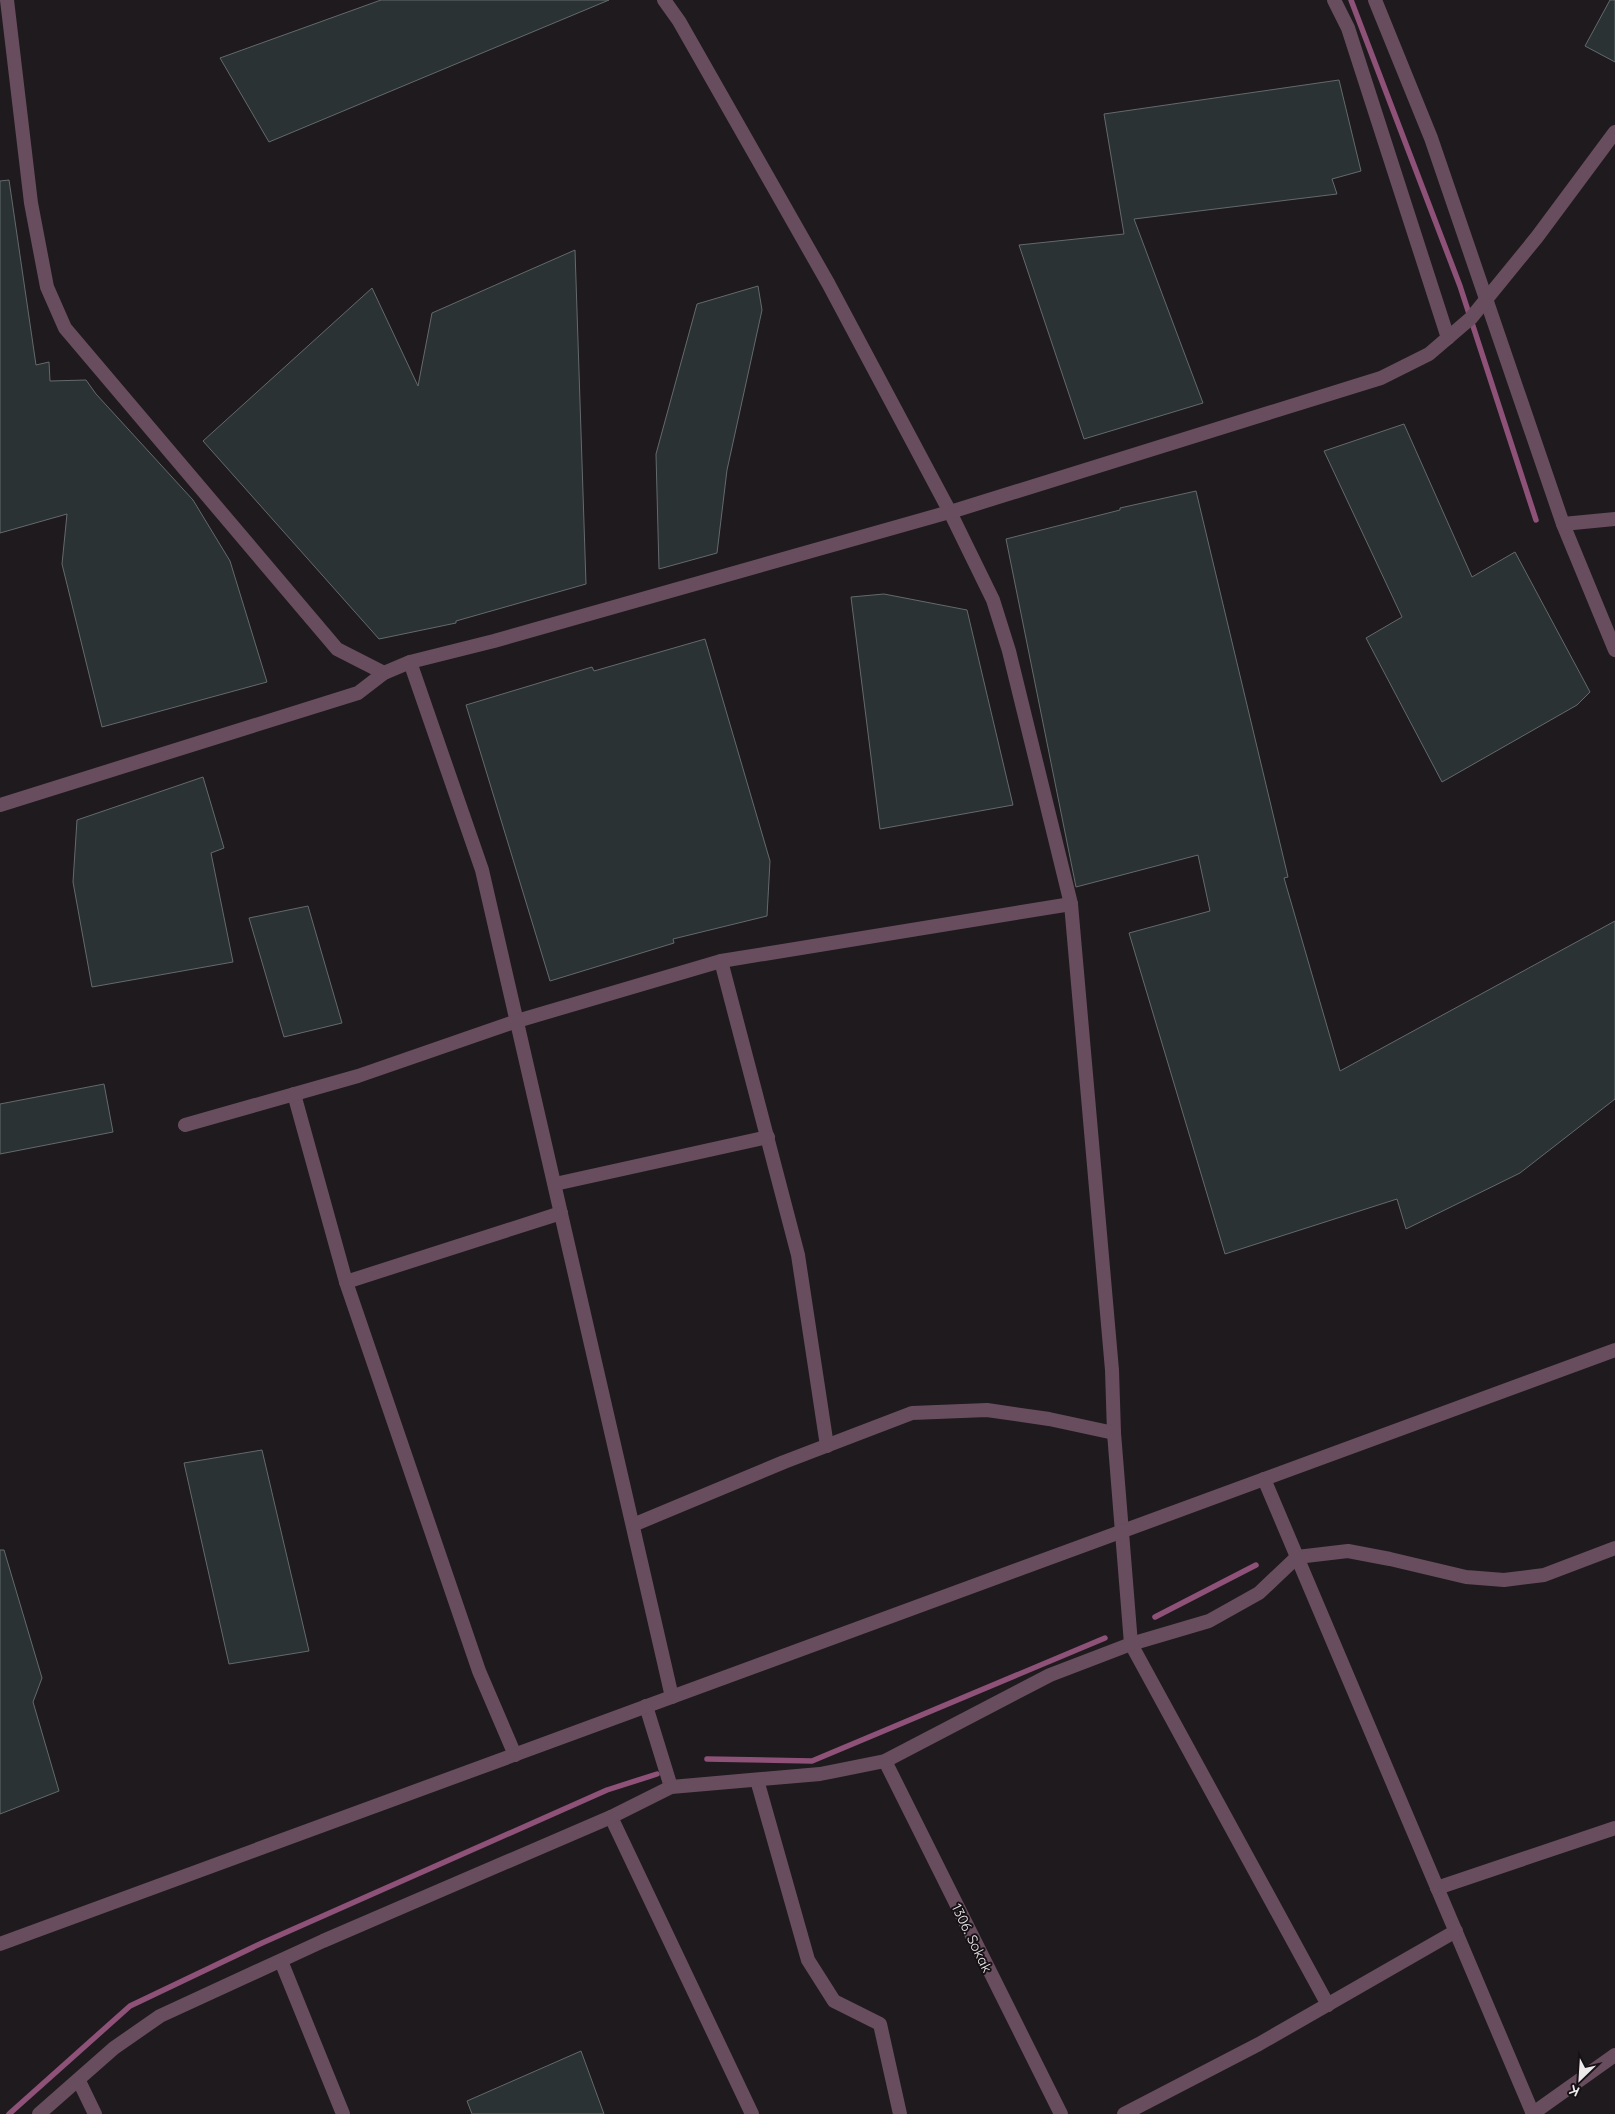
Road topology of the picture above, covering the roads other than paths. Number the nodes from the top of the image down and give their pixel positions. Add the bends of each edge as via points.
1 (6, 0) edge
2 (664, 0) edge
3 (1334, 0) edge
4 (1375, 0) edge
5 (1615, 132) edge
6 (1487, 299) junction
7 (1448, 338) junction
8 (950, 512) junction
9 (1615, 519) edge
10 (1563, 524) junction
11 (1615, 650) edge
12 (410, 662) junction
13 (384, 673) junction
14 (0, 805) edge
15 (1072, 904) junction
16 (721, 961) junction
17 (517, 1021) junction
18 (294, 1094) junction
19 (185, 1125) dead end
20 (768, 1137) junction
21 (555, 1184) junction
22 (561, 1213) junction
23 (346, 1282) junction
24 (1615, 1350) edge
25 (1114, 1433) junction
26 (827, 1446) junction
27 (1264, 1479) junction
28 (633, 1525) junction
29 (1121, 1532) junction
30 (1615, 1548) edge
31 (1297, 1557) junction
32 (1131, 1644) junction
33 (672, 1697) junction
34 (646, 1706) junction
35 (515, 1754) junction
36 (885, 1760) junction
37 (757, 1780) junction
38 (671, 1787) junction
39 (611, 1817) junction
40 (1615, 1828) edge
41 (1437, 1888) junction
42 (1456, 1931) junction
43 (0, 1944) edge
44 (281, 1961) junction
45 (1328, 2005) junction
46 (1615, 2055) edge
47 (79, 2081) junction
48 (39, 2114) edge
49 (95, 2114) edge
50 (343, 2114) edge
51 (752, 2114) edge
52 (900, 2114) edge
53 (1061, 2114) edge
54 (1124, 2114) edge
55 (1533, 2114) edge

1 - 13 street via 30,203 47,287 65,328 336,649
2 - 8 street via 818,266
3 - 7 street via 1348,28
4 - 6 street via 1431,138
5 - 6 street
6 - 7 street
6 - 10 street
7 - 8 street via 1429,354 1382,378
8 - 12 street
8 - 15 street via 993,600 1009,651
9 - 10 street
10 - 11 street
12 - 13 street
12 - 17 street via 482,870
13 - 14 street via 358,693
15 - 16 street
15 - 25 street via 1112,1370
16 - 17 street
16 - 20 street
17 - 18 street via 358,1076
17 - 21 street
18 - 19 street
18 - 23 street
20 - 21 street
20 - 26 street via 798,1255
21 - 22 street
22 - 23 street
22 - 28 street
23 - 35 street via 479,1670
24 - 27 street
25 - 26 street via 987,1410 912,1413
25 - 29 street
26 - 28 street
27 - 29 street
27 - 31 street
28 - 33 street
29 - 32 street
29 - 33 street
30 - 31 street via 1544,1575 1504,1580 1466,1577 1348,1551
31 - 32 street via 1259,1593 1209,1621
31 - 41 street
32 - 36 street via 1050,1675
32 - 45 street
33 - 34 street
34 - 35 street
34 - 38 street
35 - 43 street
36 - 37 street via 820,1774
36 - 53 street, 1306. Sokak
37 - 38 street
37 - 52 street via 808,1960 834,2001 880,2024
38 - 39 street
39 - 44 street
39 - 51 street
40 - 41 street
41 - 42 street
42 - 45 street
42 - 55 street
44 - 47 street via 160,2016 114,2048
44 - 50 street
45 - 54 street
46 - 55 street
47 - 48 street
47 - 49 street

